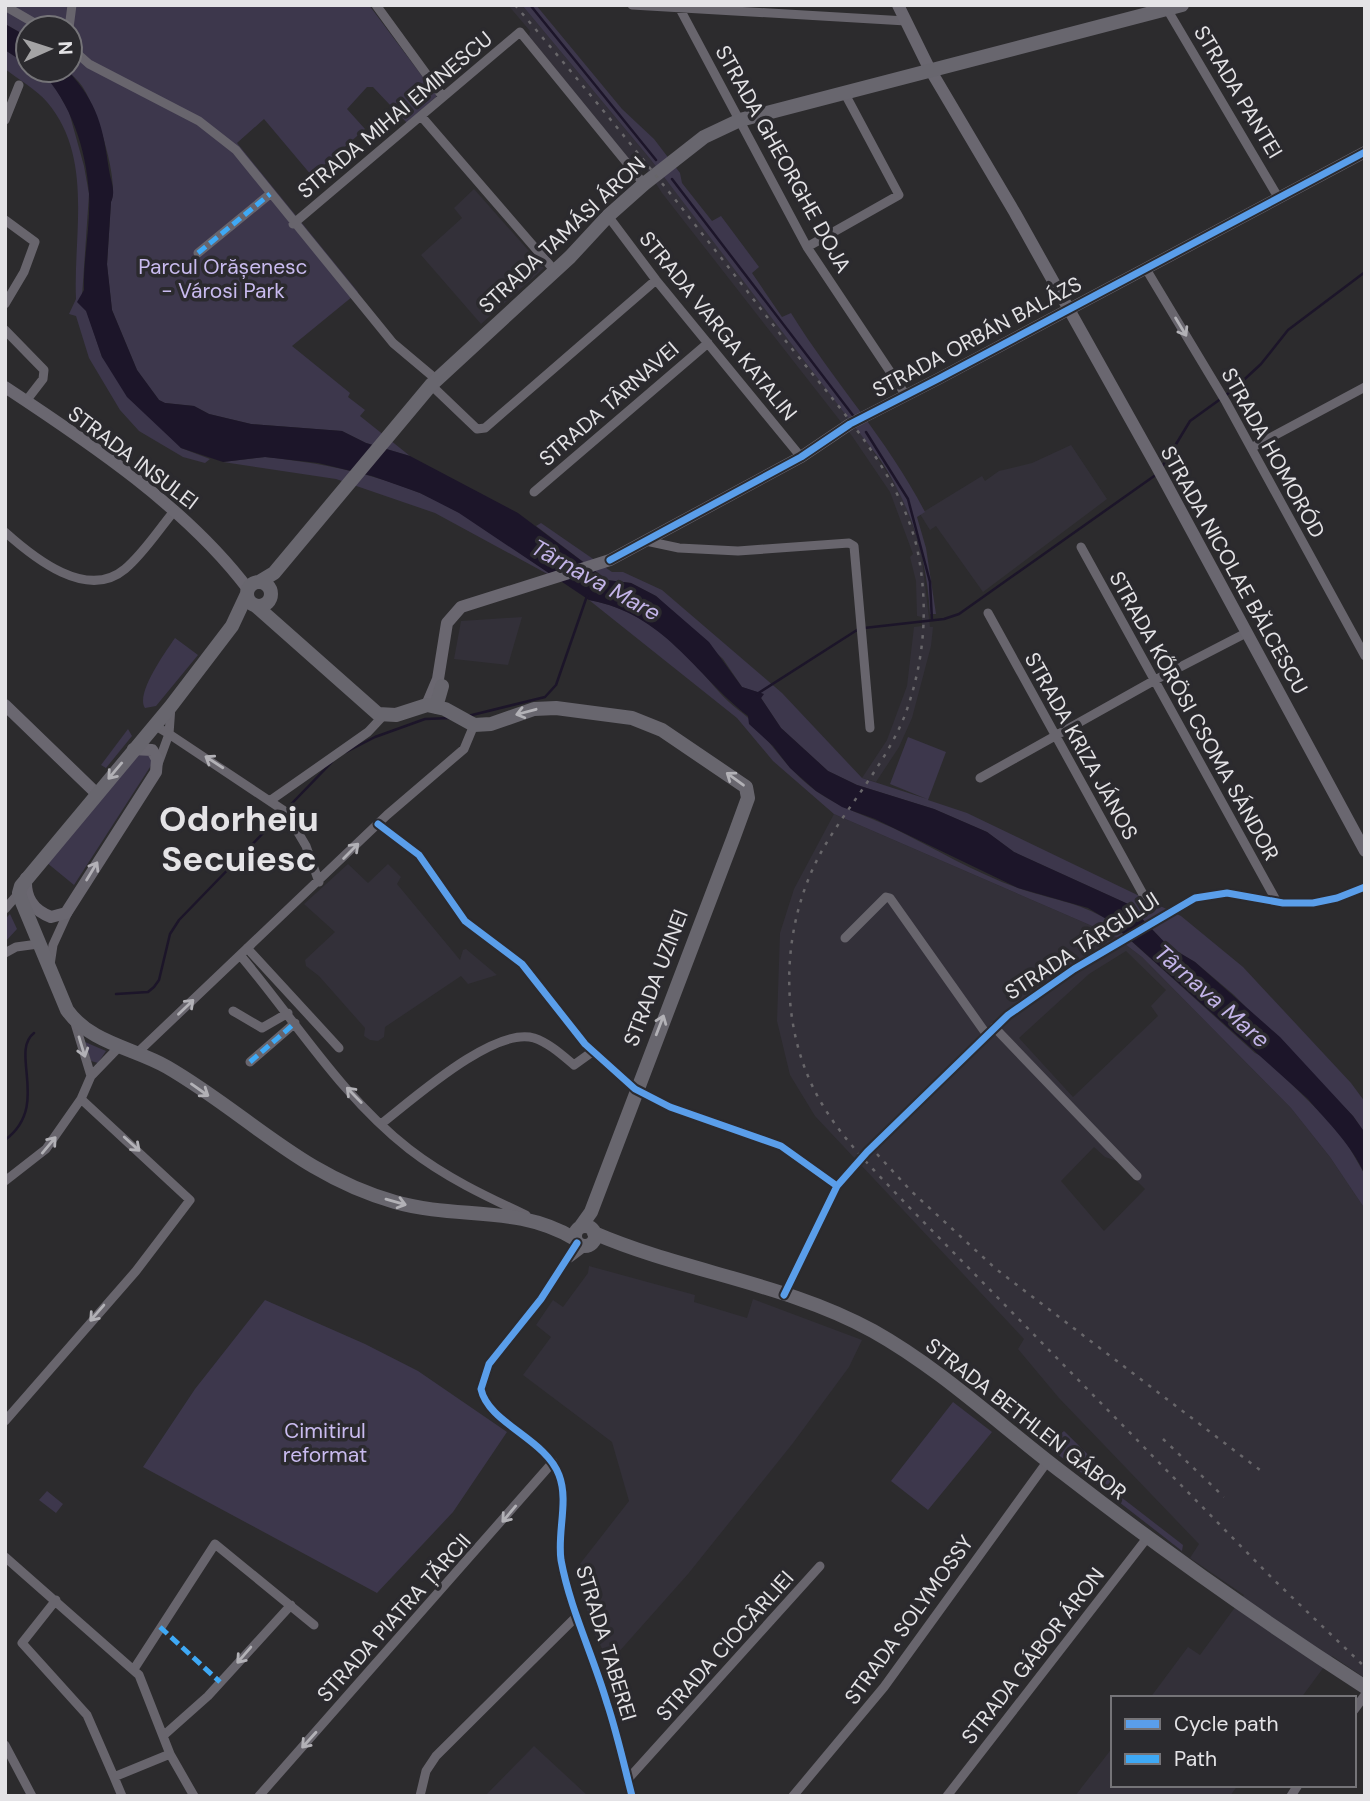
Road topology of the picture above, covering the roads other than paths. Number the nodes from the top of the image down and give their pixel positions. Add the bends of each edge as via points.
1 (376, 5) edge
2 (632, 5) edge
3 (898, 5) edge
4 (1182, 5) edge
5 (696, 7) edge
6 (1165, 7) edge
7 (680, 9) junction
8 (906, 21) junction
9 (690, 27) junction
10 (84, 60) edge
11 (930, 69) junction
12 (19, 85) dead end
13 (844, 92) junction
14 (443, 97) junction
15 (421, 116) junction
16 (5, 120) edge
17 (740, 120) junction
18 (1365, 152) edge
19 (644, 184) junction
20 (270, 194) junction
21 (1278, 197) junction
22 (608, 216) junction
23 (5, 220) edge
24 (293, 224) junction
25 (807, 247) junction
26 (198, 253) dead end
27 (1146, 269) junction
28 (555, 271) junction
29 (656, 280) junction
30 (5, 304) edge
31 (1067, 308) junction
32 (5, 330) edge
33 (708, 343) junction
34 (434, 383) junction
35 (5, 387) edge
36 (1365, 387) edge
37 (905, 394) junction
38 (26, 401) junction
39 (1251, 448) junction
40 (801, 457) junction
41 (534, 492) dead end
42 (175, 509) junction
43 (5, 532) edge
44 (646, 541) junction
45 (1081, 547) dead end
46 (292, 552) junction
47 (253, 593) junction
48 (271, 597) junction
49 (988, 613) dead end
50 (1246, 633) junction
51 (294, 640) junction
52 (1365, 656) edge
53 (440, 668) junction
54 (1154, 680) junction
55 (442, 686) junction
56 (5, 705) edge
57 (171, 706) junction
58 (432, 706) junction
59 (389, 715) junction
60 (463, 719) junction
61 (154, 725) junction
62 (870, 728) dead end
63 (169, 734) junction
64 (1055, 737) junction
65 (133, 748) junction
66 (157, 767) junction
67 (980, 778) dead end
68 (96, 793) junction
69 (271, 800) junction
70 (378, 824) junction
71 (1365, 851) edge
72 (26, 877) junction
73 (319, 882) junction
74 (1365, 887) edge
75 (19, 893) junction
76 (1144, 896) dead end
77 (1277, 902) junction
78 (5, 909) edge
79 (69, 910) junction
80 (845, 938) dead end
81 (38, 944) junction
82 (243, 952) junction
83 (5, 953) edge
84 (52, 977) junction
85 (233, 1011) dead end
86 (288, 1013) junction
87 (73, 1019) junction
88 (295, 1023) junction
89 (991, 1031) junction
90 (119, 1047) junction
91 (339, 1048) dead end
92 (592, 1052) junction
93 (136, 1054) junction
94 (250, 1062) dead end
95 (90, 1076) junction
96 (635, 1089) junction
97 (81, 1099) junction
98 (381, 1124) junction
99 (1137, 1176) dead end
100 (5, 1181) edge
101 (837, 1186) junction
102 (485, 1196) junction
103 (477, 1214) junction
104 (534, 1219) junction
105 (584, 1236) junction
106 (784, 1295) junction
107 (5, 1420) edge
108 (553, 1462) junction
109 (1048, 1462) junction
110 (1147, 1538) junction
111 (5, 1557) edge
112 (820, 1566) dead end
113 (56, 1600) junction
114 (290, 1605) junction
115 (577, 1616) junction
116 (314, 1625) dead end
117 (134, 1669) junction
118 (1365, 1687) edge
119 (163, 1736) junction
120 (5, 1745) edge
121 (170, 1754) junction
122 (114, 1777) junction
123 (628, 1779) junction
124 (32, 1796) edge
125 (122, 1796) edge
126 (194, 1796) edge
127 (260, 1796) edge
128 (420, 1796) edge
129 (632, 1796) edge
130 (793, 1796) edge
131 (947, 1796) edge

1 - 14 street
2 - 7 street
3 - 8 main road, STRADA NICOLAE BĂLCESCU
4 - 6 main road, STRADA TAMÁSI ÁRON
5 - 7 street
5 - 8 street
5 - 9 street
6 - 11 main road, STRADA TAMÁSI ÁRON
6 - 21 street, STRADA PANTEI
7 - 9 street, STRADA GHEORGHE DOJA
8 - 11 main road, STRADA NICOLAE BĂLCESCU
9 - 17 street, STRADA GHEORGHE DOJA
10 - 20 street via 199,121 236,150
11 - 13 main road, STRADA TAMÁSI ÁRON
11 - 31 main road, STRADA NICOLAE BĂLCESCU
12 - 16 street
13 - 17 main road, STRADA TAMÁSI ÁRON
13 - 25 street via 899,195
14 - 15 street, STRADA MIHAI EMINESCU
14 - 19 street, STRADA MIHAI EMINESCU via 520,32
15 - 24 street, STRADA MIHAI EMINESCU
15 - 28 street
17 - 19 main road, STRADA TAMÁSI ÁRON via 704,137
17 - 25 street, STRADA GHEORGHE DOJA
18 - 21 main road, STRADA ORBÁN BALÁZS
19 - 22 main road, STRADA TAMÁSI ÁRON
20 - 24 street
20 - 26 street
21 - 27 main road, STRADA ORBÁN BALÁZS
22 - 28 main road, STRADA TAMÁSI ÁRON
22 - 29 street, STRADA VARGA KATALIN
23 - 30 street via 35,242
24 - 34 street via 393,343
25 - 37 street, STRADA GHEORGHE DOJA
27 - 31 main road, STRADA ORBÁN BALÁZS
27 -> 39 street, STRADA HOMORÓD
28 - 34 main road, STRADA TAMÁSI ÁRON
29 - 33 street, STRADA VARGA KATALIN
29 - 34 street via 485,428 477,429
31 - 37 main road, STRADA ORBÁN BALÁZS
31 - 50 main road, STRADA NICOLAE BĂLCESCU
32 - 38 street via 44,370 43,379
33 - 40 street, STRADA VARGA KATALIN
33 - 41 street, STRADA TÂRNAVEI
34 - 46 main road, STRADA TAMÁSI ÁRON
35 - 38 main road, STRADA INSULEI
36 - 39 street
37 - 40 main road, STRADA ORBÁN BALÁZS
38 - 42 main road, STRADA INSULEI
39 - 52 street, STRADA HOMORÓD
40 - 44 main road, STRADA ORBÁN BALÁZS
42 - 43 street via 128,567 100,579 68,575
42 - 47 main road, STRADA INSULEI
44 - 53 main road, STRADA ORBÁN BALÁZS via 610,560 474,602 453,613 442,643
44 - 62 street via 738,551 852,544
45 - 54 street, STRADA KŐRÖSI CSOMA SÁNDOR
46 - 47 main road, STRADA TAMÁSI ÁRON
46 - 48 main road, STRADA TAMÁSI ÁRON
47 - 48 main road via 264,605
47 - 48 main road via 268,586
47 - 51 main road
47 - 57 main road, STRADA TAMÁSI ÁRON
48 - 51 main road
49 - 64 street, STRADA KRIZA JÁNOS
50 - 54 street
50 - 71 main road, STRADA NICOLAE BĂLCESCU
51 - 59 main road via 370,710
53 - 55 main road
53 - 58 main road
54 - 64 street
54 - 77 street, STRADA KŐRÖSI CSOMA SÁNDOR
55 - 58 main road
55 - 60 main road
56 - 68 main road
57 - 61 main road, STRADA TAMÁSI ÁRON
57 - 63 street
58 - 59 main road
58 - 60 main road
59 - 69 street
60 - 70 street via 464,749
96 -> 60 main road, STRADA UZINEI via 733,839 748,798 746,787 647,723 556,708 534,709 491,724
61 - 63 street
61 - 65 main road, STRADA TAMÁSI ÁRON
63 - 66 street
69 -> 63 street
64 - 67 street
64 - 76 street, STRADA KRIZA JÁNOS
65 - 66 main road via 152,750
65 -> 68 main road, STRADA TAMÁSI ÁRON
79 -> 66 main road
68 - 72 main road, STRADA TAMÁSI ÁRON
69 - 73 street via 306,846
73 -> 70 street
70 - 92 street via 419,855 472,928 537,979
72 - 75 main road, STRADA TAMÁSI ÁRON
72 - 79 main road via 29,898 41,913 56,917
73 - 82 street
74 - 77 street, STRADA TÂRGULUI via 1326,901
75 - 78 street
75 - 81 main road
77 - 89 street, STRADA TÂRGULUI via 1214,894 1183,903 1098,955
79 - 84 street via 51,952
80 - 89 street via 890,898
81 - 83 street
81 - 84 main road
82 - 86 street
82 - 91 street
93 -> 82 street
84 - 87 main road
85 - 86 street via 262,1027
86 - 88 street
87 - 90 main road
87 -> 95 street
88 - 94 street
98 -> 88 street
89 - 99 street
89 - 101 street, STRADA TÂRGULUI
90 - 93 main road
90 - 95 street
92 - 96 street
92 - 98 street via 574,1065 532,1037 498,1043 480,1051
93 -> 103 main road via 166,1067 329,1177 412,1206
95 - 97 street
96 - 101 street via 670,1107 781,1146
96 - 105 main road, STRADA UZINEI
100 -> 97 street via 46,1149
97 -> 107 street via 190,1199 136,1271
98 - 102 street via 423,1159
101 - 106 street, STRADA TÂRGULUI
102 - 103 street
102 - 104 street
103 - 104 main road
104 - 105 main road, STRADA BETHLEN GÁBOR
105 - 106 main road, STRADA BETHLEN GÁBOR
105 - 108 street via 489,1364 481,1382 489,1405
106 - 109 main road, STRADA BETHLEN GÁBOR via 883,1337
108 - 115 street, STRADA TABEREI via 562,1489 561,1558
108 -> 127 street, STRADA PIATRA ȚĂRCII
109 - 110 main road, STRADA BETHLEN GÁBOR
109 - 130 street, STRADA SOLYMOSSY via 884,1687
110 - 118 main road, STRADA BETHLEN GÁBOR via 1280,1634
110 - 131 street, STRADA GÁBOR ÁRON
111 - 113 street
112 - 123 street, STRADA CIOCÂRLIEI
113 - 117 street
113 - 122 street via 22,1643 87,1715
114 - 116 street
114 - 117 street via 215,1544
114 -> 119 street via 208,1696
115 - 123 street, STRADA TABEREI
115 - 128 street via 436,1756 426,1771
117 - 119 street
119 - 121 street
120 - 124 street
121 - 122 street
121 - 126 street
122 - 125 street
123 - 129 street, STRADA TABEREI

